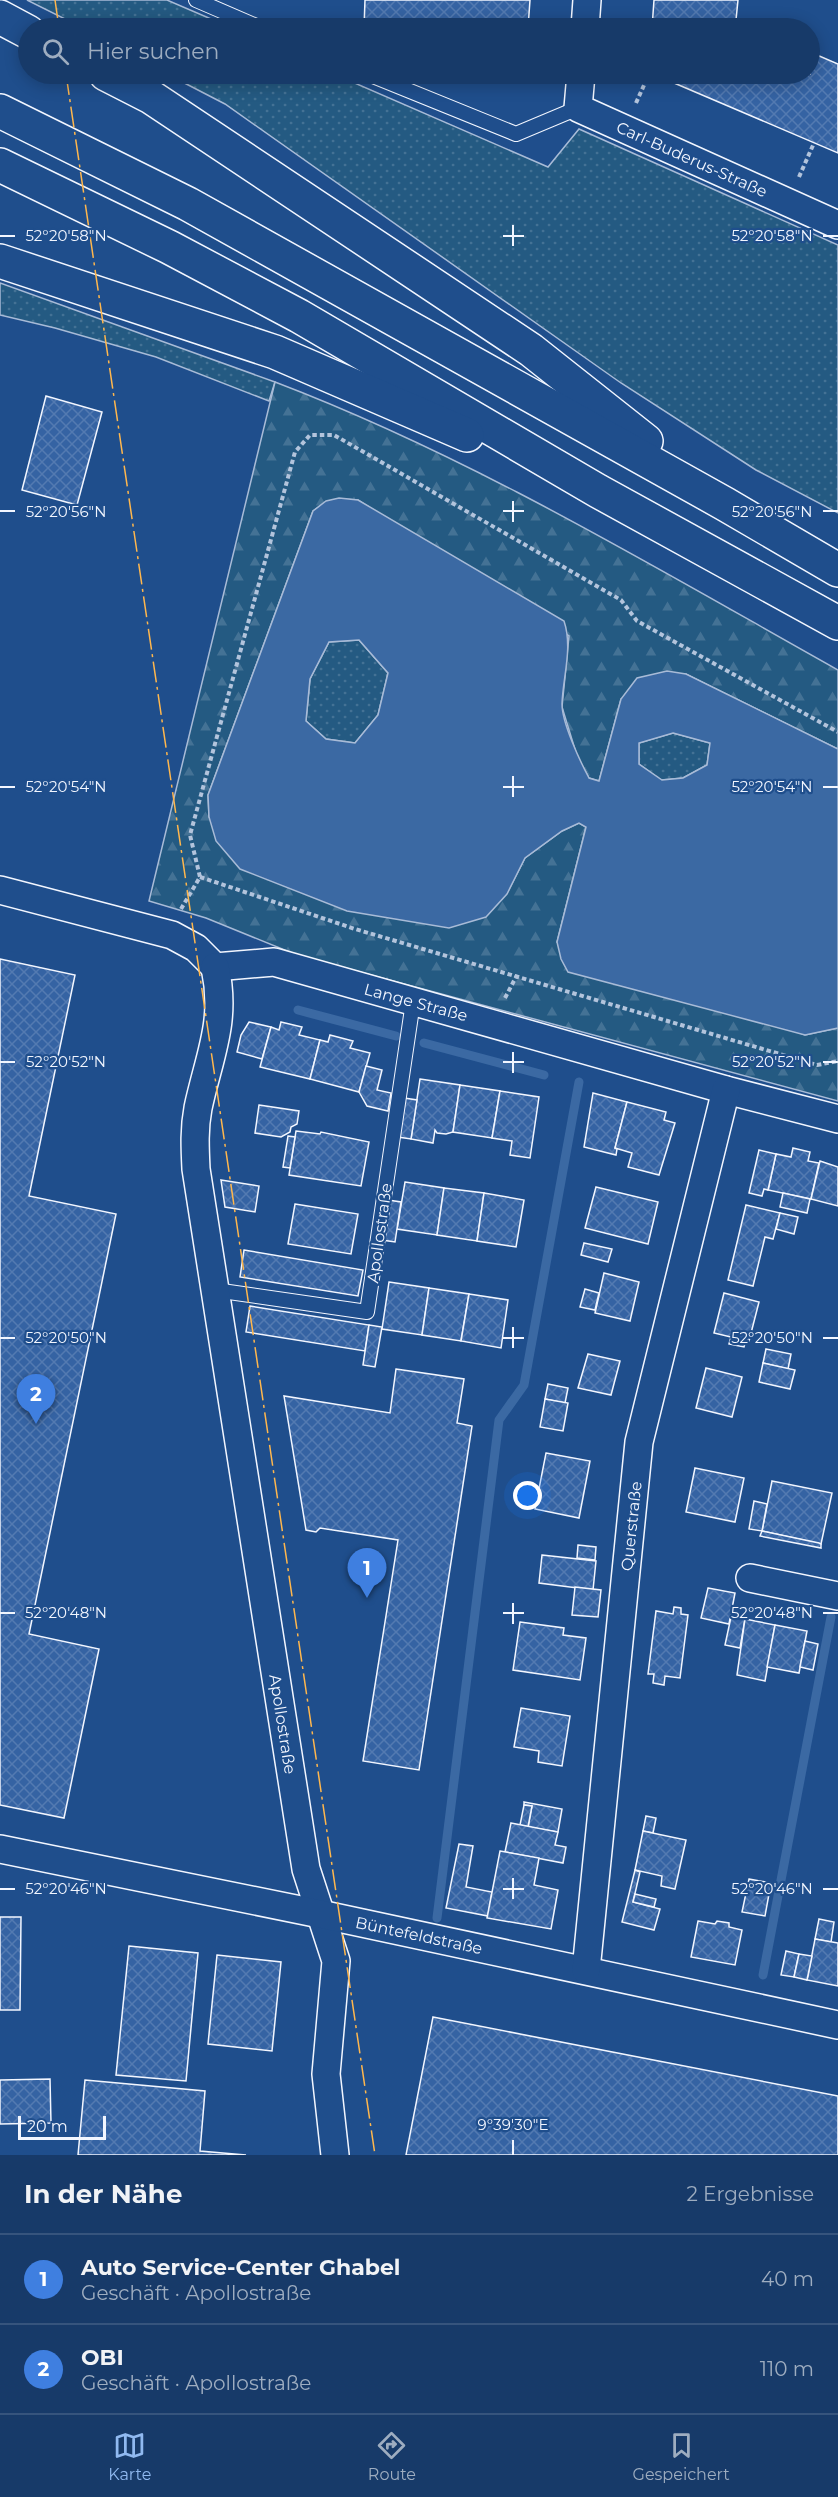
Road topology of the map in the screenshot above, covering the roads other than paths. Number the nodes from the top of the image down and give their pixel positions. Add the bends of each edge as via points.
1 (196, 0) edge
2 (587, 0) edge
3 (0, 17) edge
4 (238, 18) edge
5 (586, 18) edge
6 (18, 27) edge
7 (126, 84) edge
8 (393, 84) edge
9 (580, 84) edge
10 (578, 108) junction
11 (0, 111) edge
12 (0, 165) edge
13 (838, 225) edge
14 (0, 261) edge
15 (598, 491) junction
16 (726, 504) junction
17 (838, 570) edge
18 (838, 623) edge
19 (0, 890) edge
20 (215, 967) junction
21 (413, 1002) junction
22 (726, 1090) junction
23 (838, 1119) edge
24 (215, 1290) junction
25 (750, 1578) dead end
26 (838, 1596) edge
27 (0, 1849) edge
28 (320, 1914) junction
29 (585, 1970) junction
30 (838, 2025) edge
31 (335, 2155) edge

1 - 4 lane
2 - 5 street
3 - 6 highway
7 - 16 highway via 151,97 531,350
8 - 10 lane via 516,134
9 - 10 street
10 - 13 street, Carl-Buderus-Straße
11 - 16 highway via 188,204
12 - 15 highway via 298,316
14 - 15 highway via 275,352
15 - 18 highway
16 - 17 highway
19 - 20 street via 172,935 196,948
20 - 21 street, Lange Straße via 274,962
20 - 24 street, Apollostraße via 220,1022 195,1138 196,1169
21 - 22 street, Lange Straße
21 - 24 lane, Apollostraße via 367,1312
22 - 23 street, Lange Straße
22 - 29 street, Querstraße via 639,1442
24 - 28 street, Apollostraße via 306,1869
25 - 26 street
27 - 28 street, Büntefeldstraße
28 - 29 street, Büntefeldstraße
28 - 31 street, Apollostraße via 336,1961 326,2074
29 - 30 street, Büntefeldstraße

